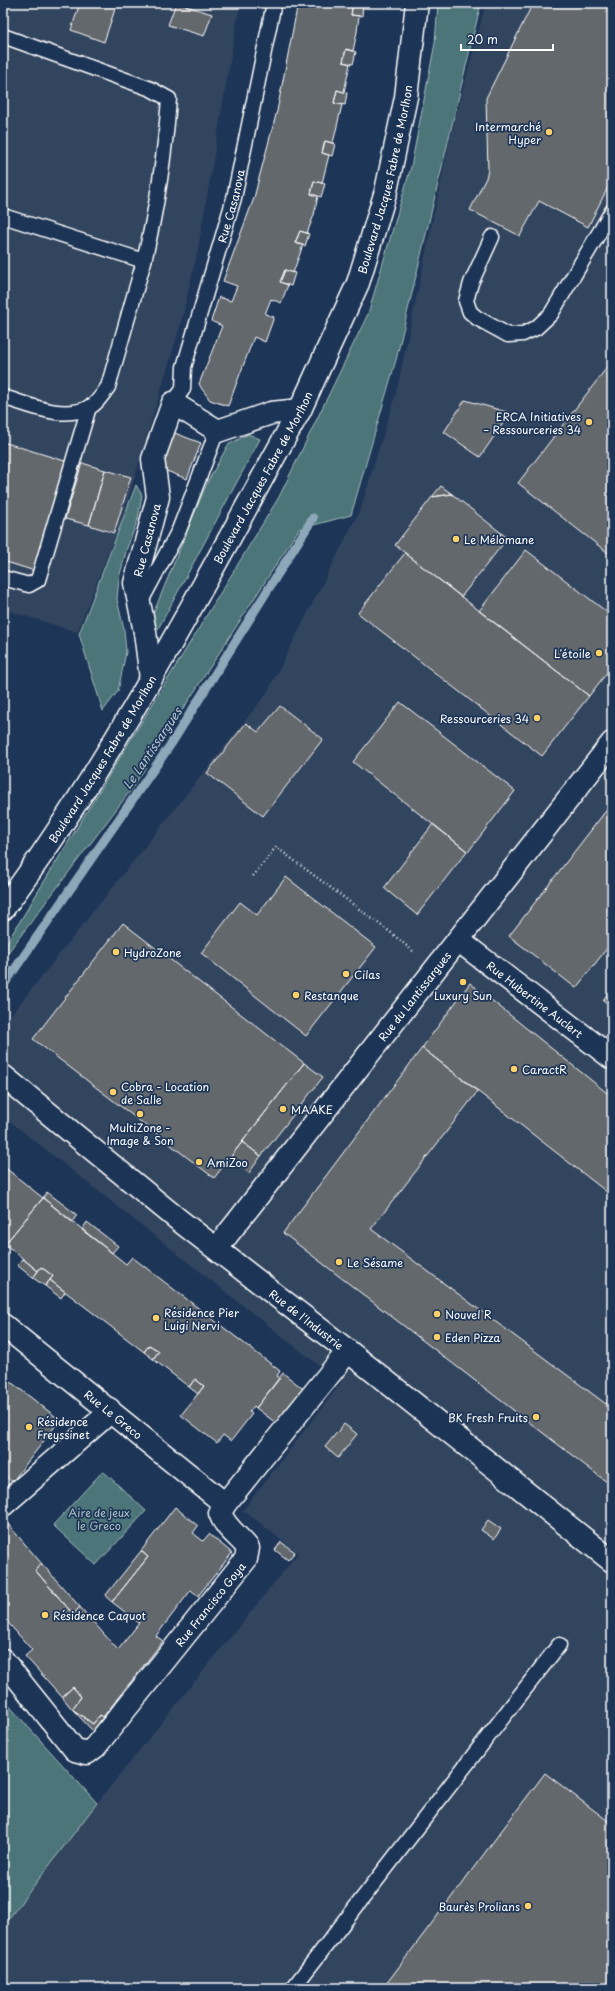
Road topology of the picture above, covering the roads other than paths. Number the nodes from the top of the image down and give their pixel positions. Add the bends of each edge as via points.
1 (274, 3) edge
2 (417, 3) edge
3 (3, 36) edge
4 (612, 211) edge
5 (3, 216) edge
6 (492, 237) dead end
7 (144, 261) junction
8 (3, 397) edge
9 (173, 403) junction
10 (89, 407) junction
11 (300, 410) junction
12 (218, 431) junction
13 (3, 578) edge
14 (139, 605) junction
15 (151, 679) junction
16 (612, 743) edge
17 (3, 909) edge
18 (458, 940) junction
19 (612, 1058) edge
20 (3, 1076) edge
21 (217, 1248) junction
22 (3, 1325) edge
23 (348, 1351) junction
24 (109, 1409) junction
25 (225, 1504) junction
26 (3, 1505) edge
27 (612, 1561) edge
28 (559, 1645) dead end
29 (3, 1660) edge
30 (293, 1988) edge

1 - 9 lane, Rue Casanova via 234,198 184,367 183,389
2 - 11 street, Boulevard Jacques Fabre de Morlhon via 406,97 386,190 358,283
3 - 7 lane via 151,89 169,99 153,220
4 - 6 lane via 551,314 536,328 523,334 508,335 477,318 470,312 466,301 471,283
5 - 7 lane
7 - 10 lane via 108,387 96,403
8 - 10 lane via 60,414
9 - 12 street
9 - 14 street, Rue Casanova via 153,459 158,498 135,583
10 - 13 lane via 38,580 29,585
11 - 12 street via 271,413
11 - 15 street, Boulevard Jacques Fabre de Morlhon
12 - 14 lane via 179,530
14 - 15 street, Rue Casanova
15 - 17 street, Boulevard Jacques Fabre de Morlhon via 44,853
16 - 18 street, Rue du Lantissargues
18 - 19 street, Rue Hubertine Auclert
18 - 21 street, Rue du Lantissargues
20 - 21 street, Rue de l'Industrie via 180,1221
21 - 23 street, Rue de l'Industrie
22 - 24 street, Rue Le Greco
23 - 25 street
23 - 27 street, Rue de l'Industrie
24 - 25 street, Rue Le Greco
24 - 26 street via 102,1419
25 - 29 street, Rue Francisco Goya via 220,1513 223,1522 248,1548 246,1558 95,1747 87,1753 75,1750
28 - 30 lane

